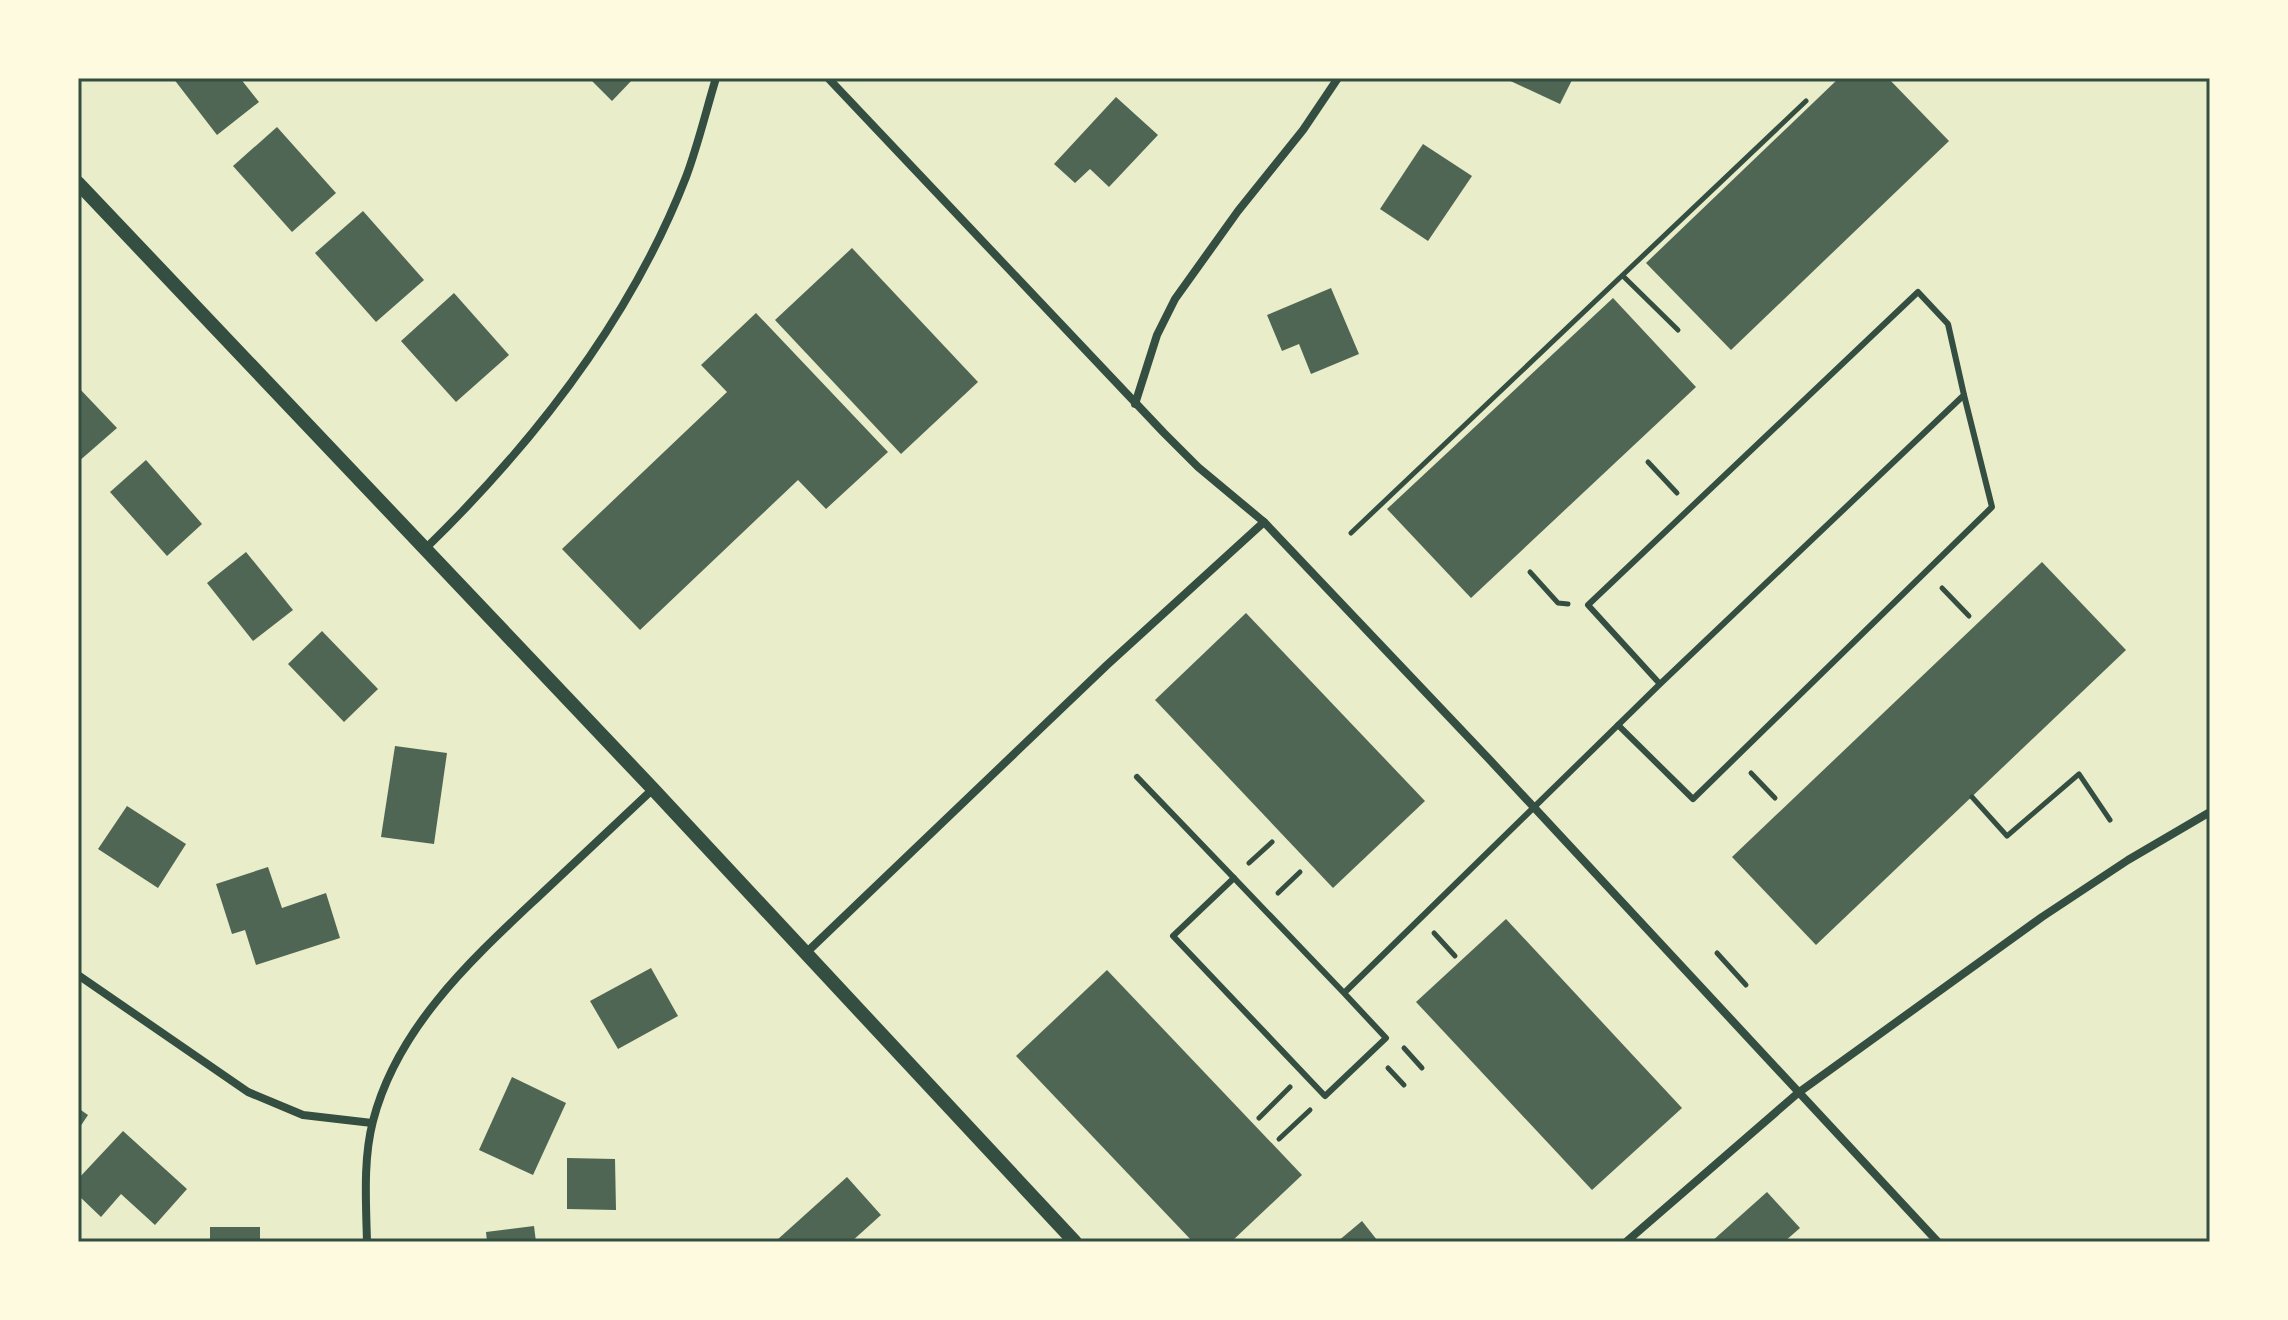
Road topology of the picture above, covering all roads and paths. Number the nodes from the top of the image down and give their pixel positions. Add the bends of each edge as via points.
1 (716, 78) edge
2 (828, 78) edge
3 (1338, 78) edge
4 (1806, 101) dead end
5 (78, 183) edge
6 (1623, 276) junction
7 (1678, 330) dead end
8 (1964, 395) junction
9 (1135, 404) junction
10 (1648, 462) dead end
11 (1690, 507) junction
12 (1264, 522) junction
13 (1351, 533) dead end
14 (425, 549) junction
15 (1530, 572) dead end
16 (1927, 572) junction
17 (1588, 605) junction
18 (1969, 616) dead end
19 (1660, 684) junction
20 (1618, 725) junction
21 (1736, 757) junction
22 (1137, 777) dead end
23 (653, 789) junction
24 (1972, 797) dead end
25 (1775, 798) dead end
26 (1535, 808) junction
27 (2210, 812) edge
28 (2110, 820) dead end
29 (1234, 878) junction
30 (806, 953) junction
31 (1717, 953) dead end
32 (78, 975) edge
33 (1746, 985) dead end
34 (1344, 993) junction
35 (1303, 1074) junction
36 (1798, 1093) junction
37 (1325, 1096) junction
38 (1259, 1118) dead end
39 (372, 1123) junction
40 (1279, 1139) dead end
41 (367, 1242) edge
42 (1075, 1242) edge
43 (1626, 1242) edge
44 (1938, 1242) edge

1 - 14 street via 686,175 618,315 533,434
2 - 9 street
3 - 9 street via 1175,299 1157,335
4 - 6 path
5 - 14 street
6 - 7 path
6 - 13 path
8 - 11 lane via 1948,324 1918,292
8 - 16 lane via 1992,507
8 - 19 lane
9 - 12 street
10 - 11 path
11 - 17 lane
12 - 26 street
12 - 30 street
14 - 23 street
15 - 17 path via 1558,603
16 - 18 path
16 - 21 lane
17 - 19 lane
19 - 20 lane
20 - 21 lane via 1693,799
20 - 26 lane
21 - 25 path
22 - 29 lane
23 - 30 street
23 - 39 street via 466,964 421,1020 386,1082
24 - 28 path via 2007,836 2079,774
26 - 34 lane
26 - 36 street
27 - 36 street via 2042,917
29 - 34 lane
29 - 35 lane via 1173,936
30 - 42 street
31 - 33 path
32 - 39 street via 248,1092 303,1115
34 - 37 lane via 1386,1038
35 - 37 lane
35 - 38 path
36 - 43 street
36 - 44 street
37 - 40 path
39 - 41 street

